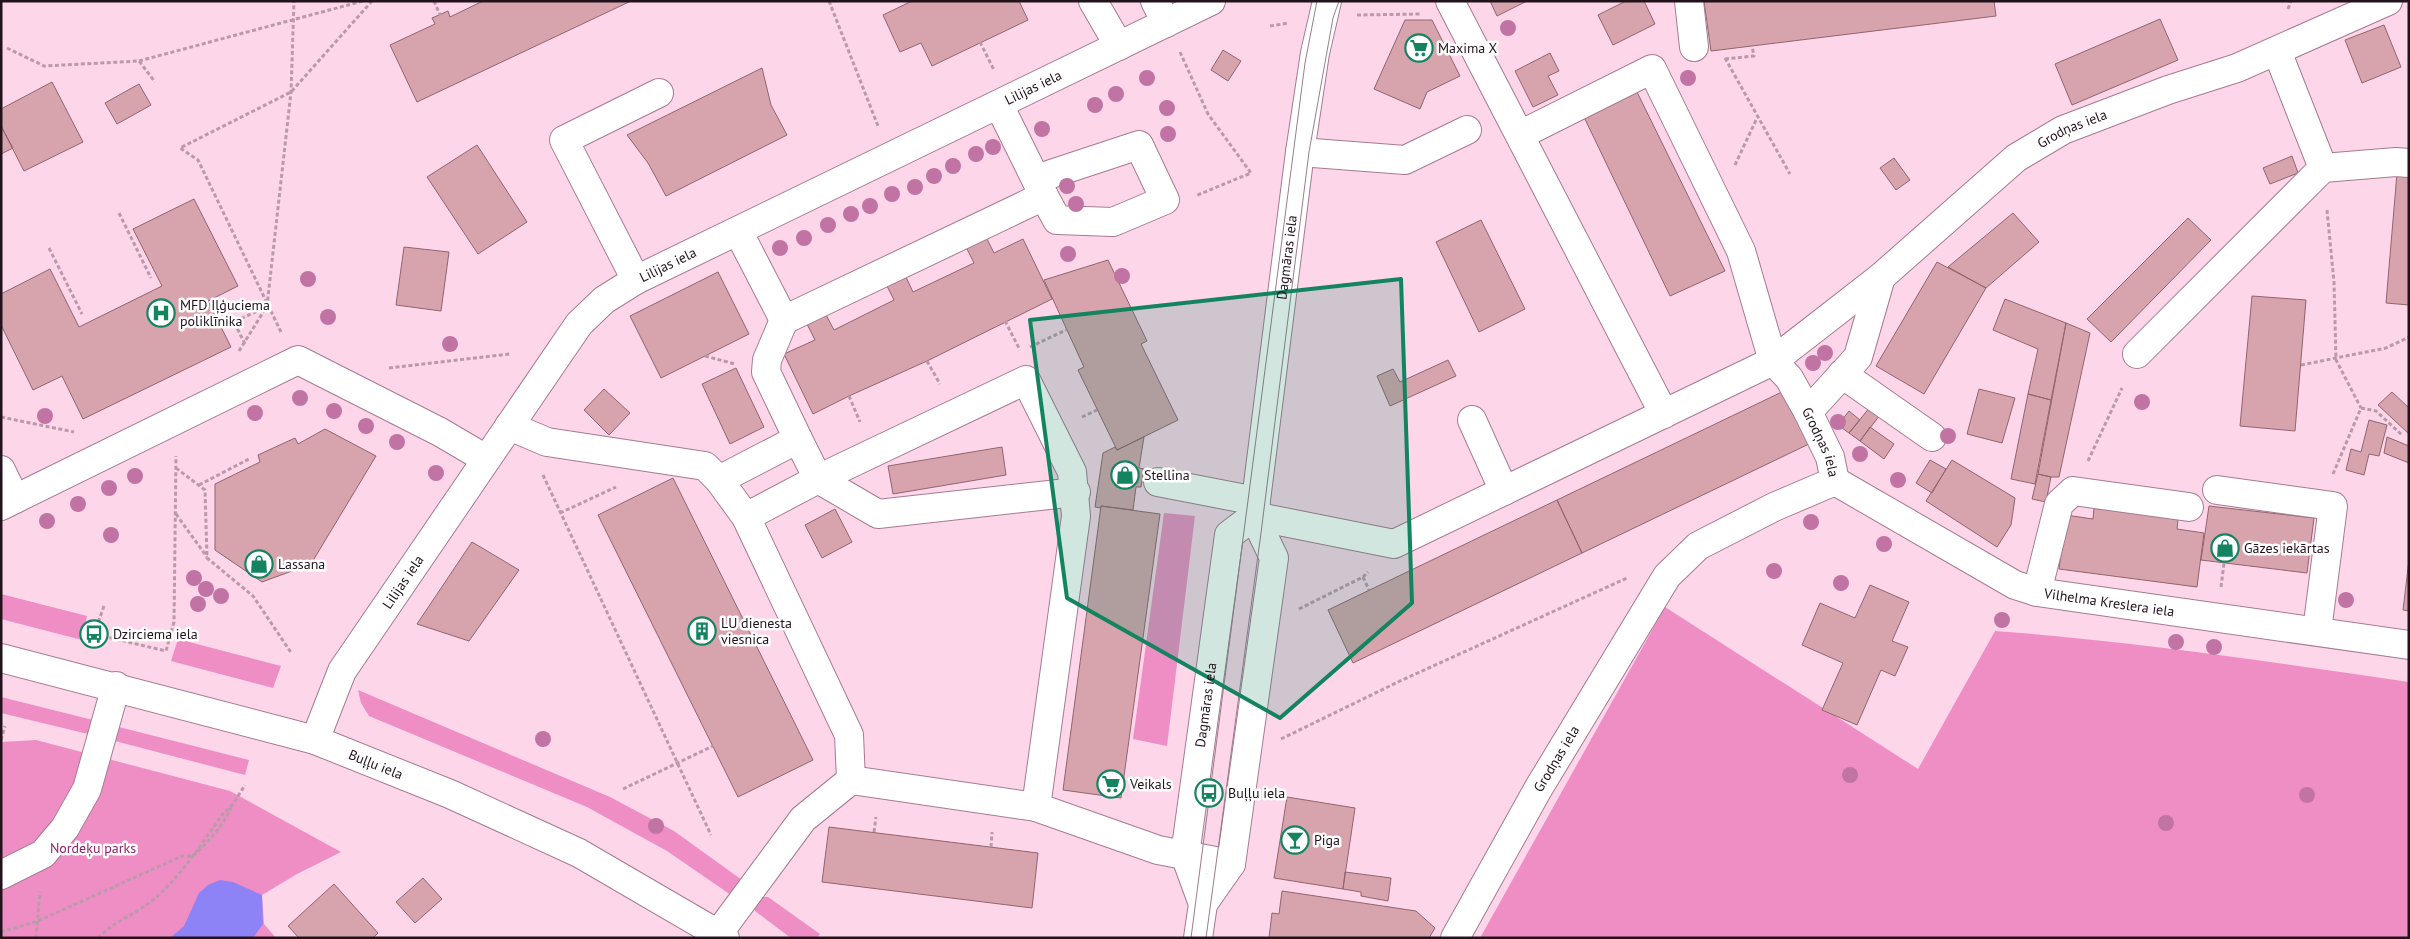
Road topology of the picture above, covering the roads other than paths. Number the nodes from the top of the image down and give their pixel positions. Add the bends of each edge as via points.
1 (1093, 1) edge
2 (1211, 1) edge
3 (1689, 1) edge
4 (2388, 1) edge
5 (1325, 10) edge
6 (1456, 11) edge
7 (1161, 12) edge
8 (1119, 46) junction
9 (1694, 47) dead end
10 (2277, 51) junction
11 (659, 92) dead end
12 (999, 105) junction
13 (1468, 130) dead end
14 (1520, 135) junction
15 (1300, 152) junction
16 (2409, 163) edge
17 (2323, 168) junction
18 (1040, 188) junction
19 (738, 231) junction
20 (1881, 278) junction
21 (636, 280) junction
22 (784, 320) junction
23 (2137, 354) dead end
24 (1773, 361) junction
25 (1842, 374) junction
26 (1808, 412) junction
27 (1664, 414) junction
28 (1472, 420) dead end
29 (516, 429) junction
30 (1932, 437) dead end
31 (798, 439) junction
32 (486, 459) junction
33 (1, 470) edge
34 (818, 479) junction
35 (719, 480) junction
36 (1835, 481) junction
37 (1158, 482) dead end
38 (2217, 490) dead end
39 (1504, 491) junction
40 (1076, 492) junction
41 (8, 502) edge
42 (2189, 507) dead end
43 (1255, 508) junction
44 (746, 517) junction
45 (2037, 592) junction
46 (2317, 631) junction
47 (2409, 644) edge
48 (1, 658) edge
49 (116, 686) junction
50 (315, 740) junction
51 (852, 780) junction
52 (1036, 807) junction
53 (1185, 855) junction
54 (1231, 864) junction
55 (1, 875) edge
56 (1203, 904) junction
57 (721, 936) edge
58 (1198, 938) edge
59 (1455, 938) edge

1 - 8 street
2 - 7 street, Lilijas iela
3 - 9 street
4 - 10 street, Grodņas iela
5 - 15 street, Dagmāras iela
6 - 14 street
7 - 8 street, Lilijas iela
8 - 12 street, Lilijas iela
10 - 17 street
10 - 20 street, Grodņas iela via 2064,130 2016,158
11 - 21 street via 564,140
12 - 18 street
12 - 19 street, Lilijas iela
13 - 15 street via 1405,160
14 - 24 street via 1652,69 1741,251
14 - 27 street
15 - 43 street, Dagmāras iela
16 - 17 street
17 - 23 street
18 - 18 street via 1139,145 1165,200 1113,222 1066,221 1056,220
18 - 22 street
19 - 21 street, Lilijas iela
19 - 22 street
20 - 24 street
20 - 25 street, Grodņas iela via 1858,357
21 - 29 street, Lilijas iela via 604,300 579,324
22 - 31 street via 767,360 766,372
24 - 26 street via 1789,378
24 - 27 street
25 - 26 street, Grodņas iela
25 - 30 street
26 - 36 street, Grodņas iela via 1830,457
27 - 39 street
28 - 39 street
29 - 32 street, Lilijas iela
29 - 35 street via 547,442 705,466
31 - 34 street
31 - 35 street
32 - 41 street via 298,360
32 - 50 street, Lilijas iela via 342,671
33 - 41 street
34 - 40 street via 878,514
34 - 40 street via 1026,380 1072,472
34 - 44 street
35 - 44 street
36 - 45 street, Vilhelma Kreslera iela via 2015,585
36 - 59 street, Grodņas iela via 1774,507 1698,546 1667,576 1538,789
37 - 43 street
38 - 46 street via 2333,506
39 - 43 street via 1394,544
40 - 52 street via 1075,525
42 - 45 street via 2074,491 2059,504
43 - 53 street, Dagmāras iela via 1229,535
43 - 54 street, Dagmāras iela via 1274,558
44 - 51 street via 849,735
45 - 46 street, Vilhelma Kreslera iela
46 - 47 street, Vilhelma Kreslera iela
48 - 49 street, Buļļu iela
49 - 50 street, Buļļu iela
49 - 55 street via 86,789 65,828 43,854
50 - 57 street, Buļļu iela via 450,794 579,853
51 - 52 street
51 - 57 street via 803,819
52 - 53 street via 1158,850
53 - 54 street
53 - 56 street, Dagmāras iela
54 - 56 street, Dagmāras iela
56 - 58 street, Dagmāras iela

